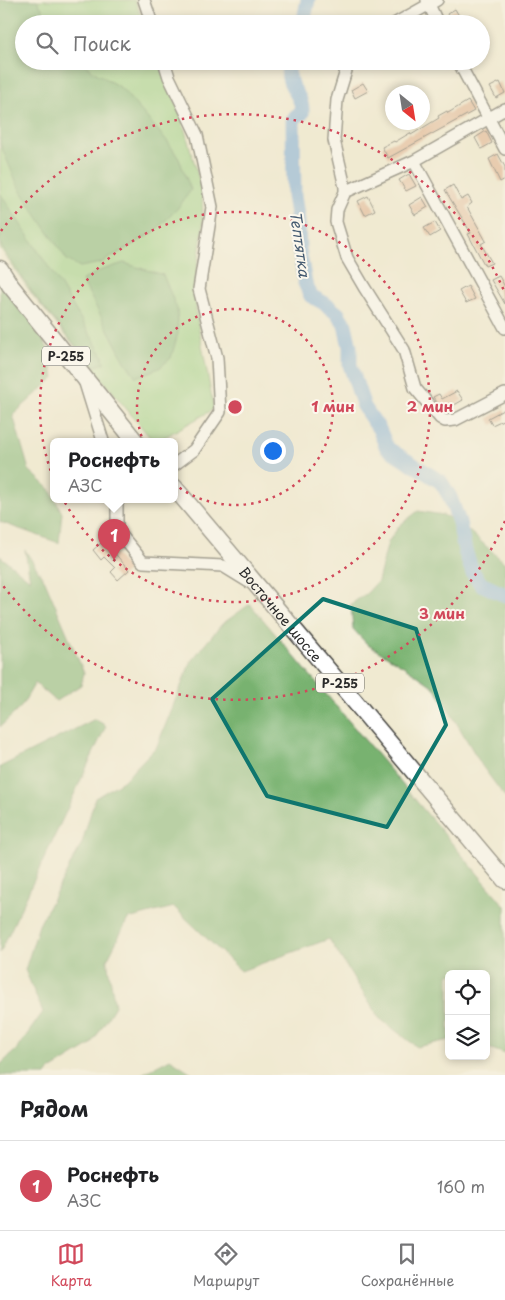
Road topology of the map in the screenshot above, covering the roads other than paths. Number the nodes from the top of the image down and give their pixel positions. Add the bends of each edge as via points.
1 (144, 0) edge
2 (431, 2) edge
3 (149, 15) edge
4 (409, 15) edge
5 (435, 15) edge
6 (167, 70) edge
7 (346, 70) edge
8 (463, 70) edge
9 (505, 108) edge
10 (488, 118) junction
11 (505, 149) edge
12 (414, 161) junction
13 (345, 192) junction
14 (0, 269) edge
15 (505, 328) edge
16 (83, 377) junction
17 (505, 394) edge
18 (102, 438) edge
19 (134, 438) edge
20 (178, 463) edge
21 (178, 492) edge
22 (117, 503) edge
23 (259, 588) junction
24 (505, 880) edge

1 - 3 street
2 - 4 street
2 - 5 street
6 - 20 street via 197,135 212,207 198,288 217,358 220,412 194,450
7 - 13 street via 338,100 334,140
8 - 10 street
9 - 10 street
10 - 11 street
10 - 12 street
12 - 13 street
12 - 15 street
13 - 17 street via 336,222 347,258 404,350 414,388 445,421 455,420
14 - 16 highway, Р-255
16 - 18 street
16 - 19 highway, Р-255
21 - 23 highway, Восточное шоссе / Р-255
22 - 23 street via 116,530 143,562 223,566
23 - 24 highway, Восточное шоссе / Р-255

